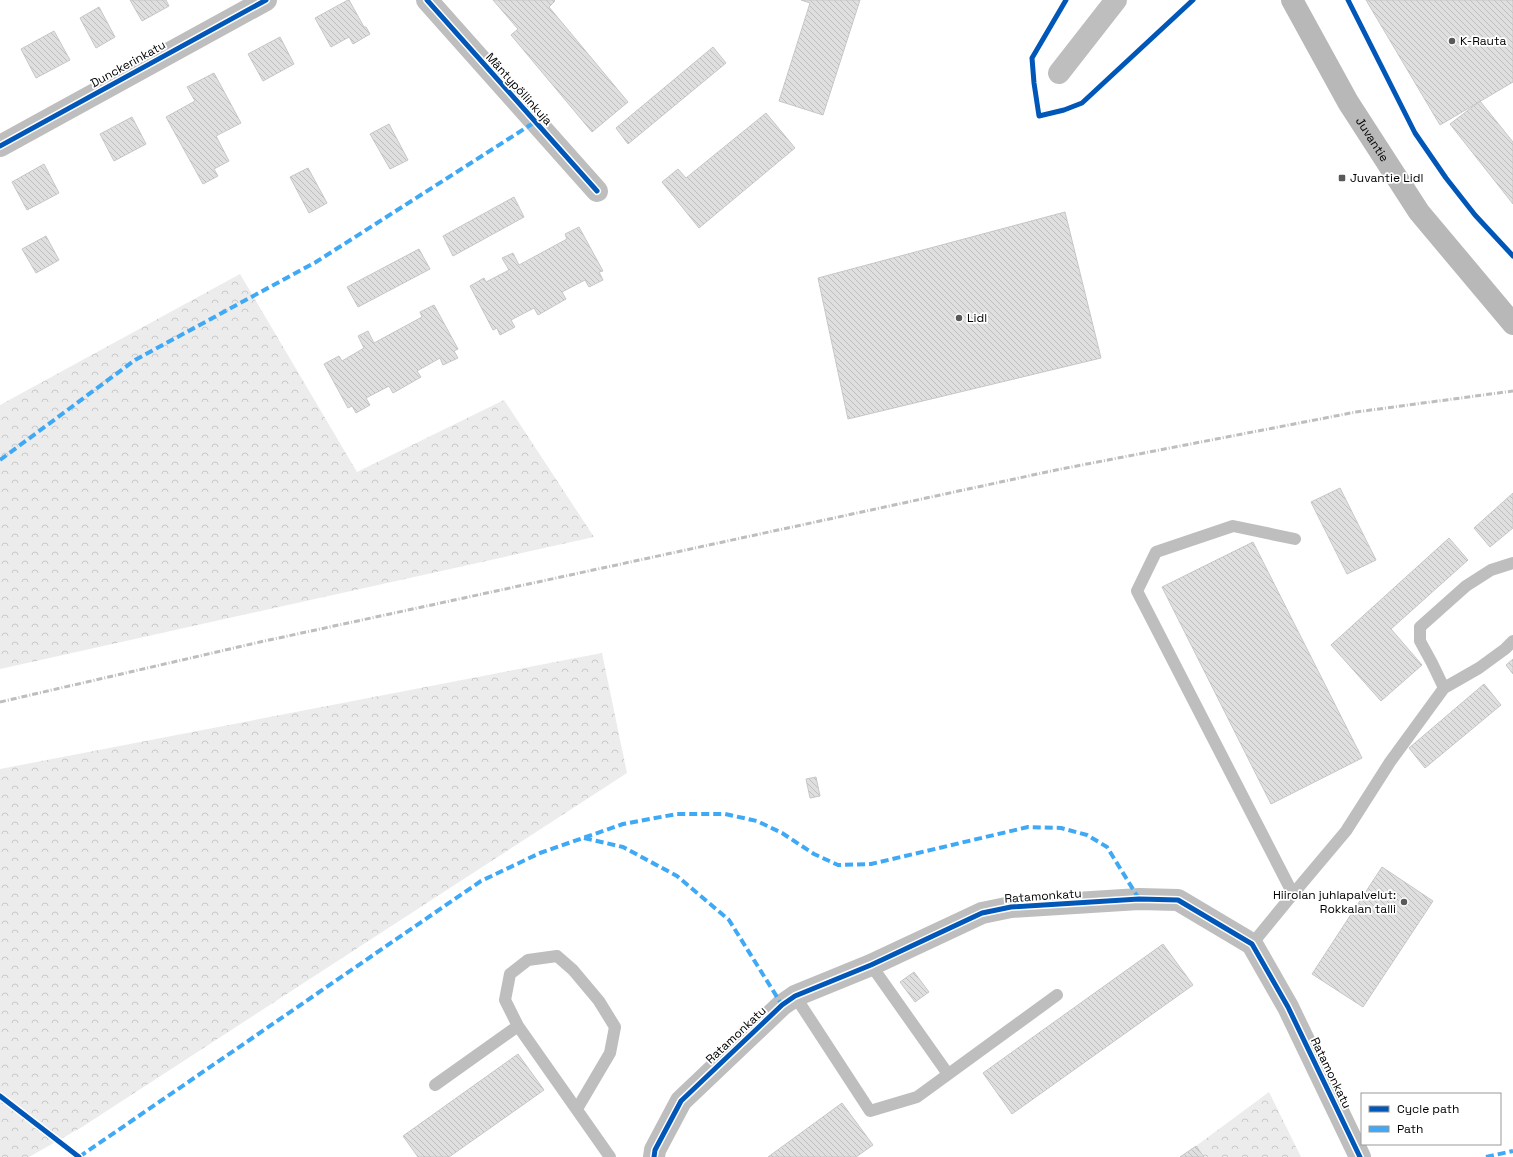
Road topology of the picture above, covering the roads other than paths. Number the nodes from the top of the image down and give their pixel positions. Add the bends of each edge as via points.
1 (266, 0) edge
2 (427, 0) edge
3 (1116, 0) edge
4 (1292, 0) edge
5 (1059, 73) dead end
6 (0, 146) edge
7 (597, 191) dead end
8 (1513, 324) edge
9 (1295, 539) dead end
10 (1513, 563) edge
11 (1513, 641) edge
12 (1444, 688) junction
13 (1293, 894) junction
14 (1252, 944) junction
15 (871, 965) junction
16 (1057, 995) dead end
17 (795, 996) junction
18 (518, 1026) junction
19 (948, 1074) junction
20 (435, 1086) dead end
21 (577, 1109) junction
22 (650, 1155) edge
23 (610, 1157) edge
24 (1360, 1157) edge

1 - 6 street, Dunckerinkatu
2 - 7 street, Mäntypöllinkuja
3 - 5 street
4 - 8 main road, Juvantie via 1348,102 1419,212
9 - 13 lane via 1233,526 1156,552 1137,591
10 - 12 lane via 1491,570 1466,586 1420,627 1420,642
11 - 12 lane via 1505,650 1479,668
12 - 13 lane via 1390,762 1346,831
13 - 14 lane
14 - 15 street, Ratamonkatu via 1178,900 1124,900 1011,907 982,913
14 - 24 street, Ratamonkatu via 1288,1007
15 - 17 street, Ratamonkatu
15 - 19 lane
16 - 19 lane
17 - 19 lane via 870,1111 917,1096
17 - 22 street, Ratamonkatu via 782,1005 681,1101
18 - 20 lane
18 - 21 lane
18 - 21 lane via 504,1000 510,974 528,960 557,956 573,970 599,1001 615,1027 610,1053
21 - 23 lane

